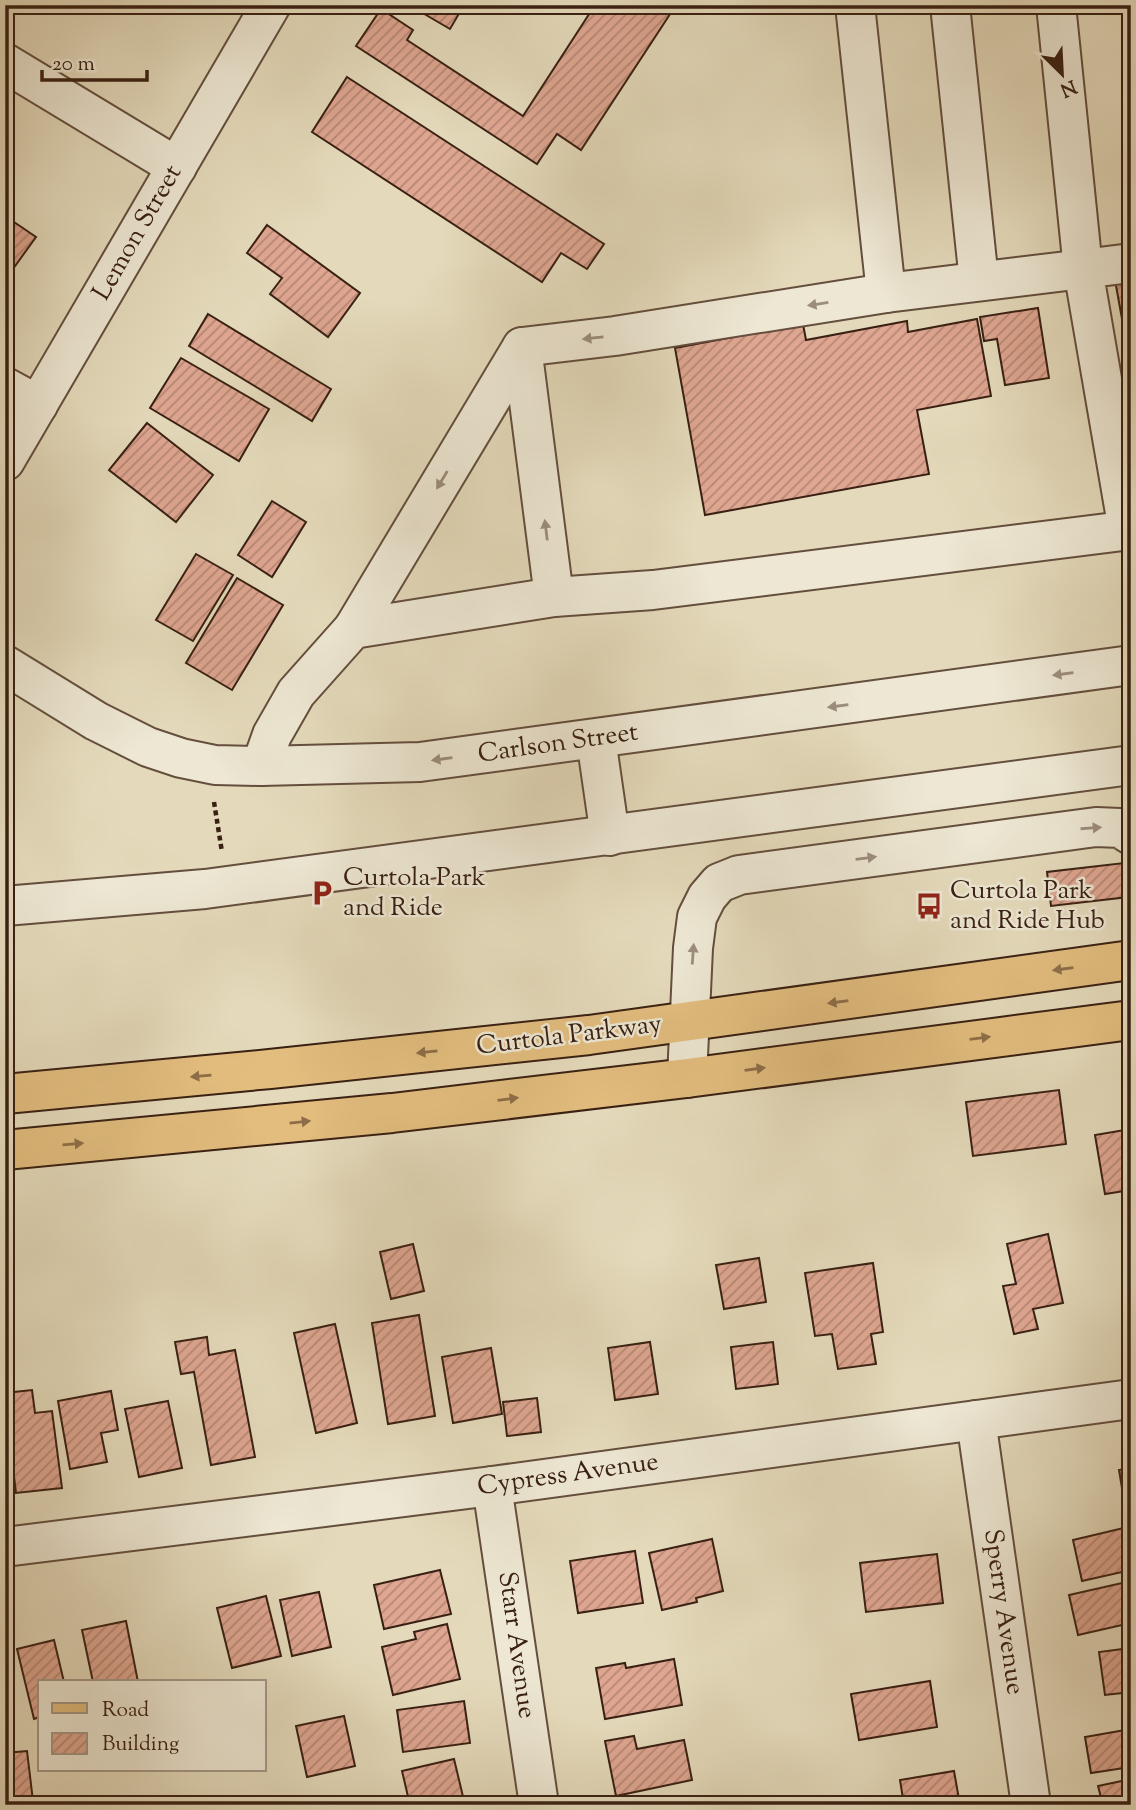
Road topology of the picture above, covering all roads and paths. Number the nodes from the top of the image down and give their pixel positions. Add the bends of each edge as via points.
1 (271, 5) edge
2 (855, 5) edge
3 (950, 5) edge
4 (1056, 5) edge
5 (5, 63) edge
6 (177, 167) junction
7 (1131, 263) edge
8 (1083, 269) junction
9 (979, 281) junction
10 (886, 293) junction
11 (522, 347) junction
12 (5, 387) edge
13 (38, 405) junction
14 (5, 461) edge
15 (1129, 530) edge
16 (554, 597) junction
17 (353, 629) junction
18 (5, 665) edge
19 (1131, 665) edge
20 (596, 739) junction
21 (1131, 765) edge
22 (261, 766) junction
23 (213, 797) dead end
24 (1131, 835) edge
25 (610, 836) junction
26 (228, 886) junction
27 (5, 906) edge
28 (1131, 960) edge
29 (1131, 1020) edge
30 (690, 1022) junction
31 (687, 1078) junction
32 (5, 1094) edge
33 (5, 1150) edge
34 (1131, 1399) edge
35 (976, 1420) junction
36 (492, 1486) junction
37 (5, 1547) edge
38 (539, 1805) edge
39 (1031, 1805) edge

1 - 6 street, Lemon Street
2 - 10 street
3 - 9 street
4 - 8 street
5 - 6 street
6 - 13 street, Lemon Street
7 - 8 street
8 - 9 street
8 - 15 street
9 - 10 street
10 -> 11 street
16 -> 11 street
11 -> 17 street
12 - 13 street
13 - 14 street, Lemon Street
15 - 16 street via 653,590
16 - 17 street
17 - 22 street via 296,692
18 - 22 street, Carlson Street via 148,747 215,765
19 -> 20 street, Carlson Street
20 -> 22 street, Carlson Street via 420,762
20 - 25 street
21 - 25 street
23 - 26 path
30 -> 24 street via 697,917 707,897 729,878 1096,827 1120,828
25 - 26 street
26 - 27 street
28 -> 30 main road, Curtola Parkway
31 -> 29 main road
30 - 31 street
30 -> 32 main road, Curtola Parkway
33 -> 31 main road via 392,1113
34 - 35 street, Cypress Avenue
35 - 36 street, Cypress Avenue
35 - 39 street, Sperry Avenue
36 - 37 street, Cypress Avenue
36 - 38 street, Starr Avenue

